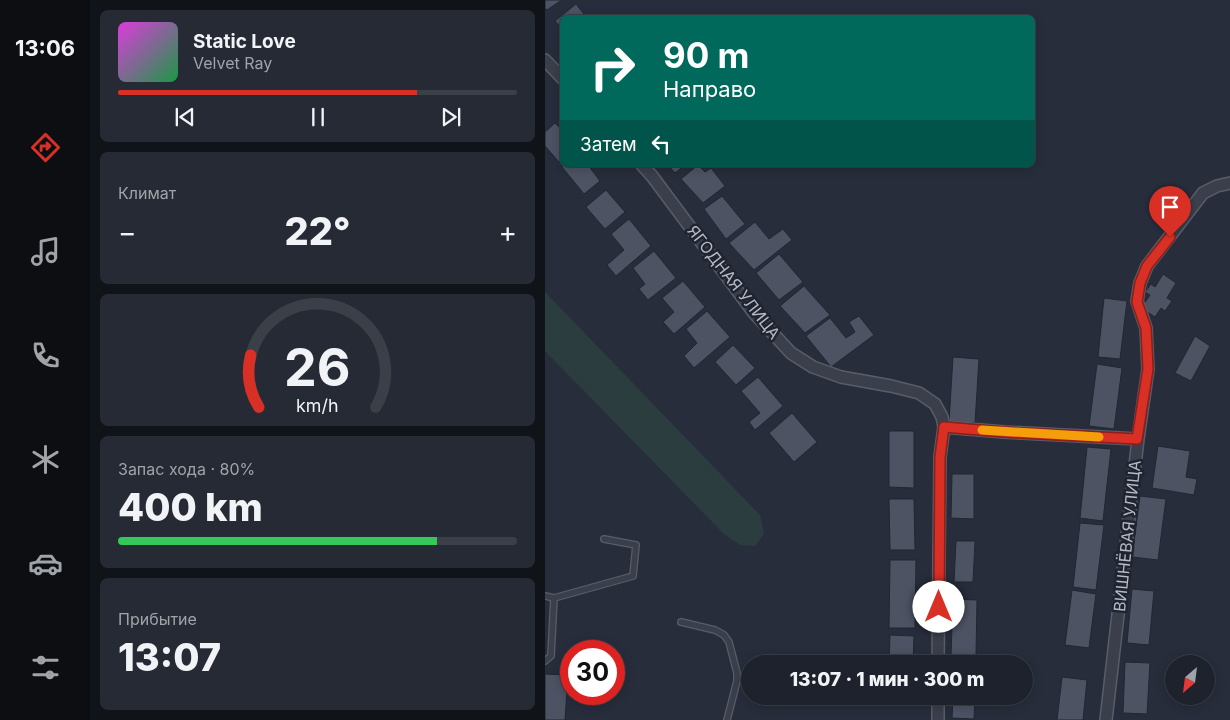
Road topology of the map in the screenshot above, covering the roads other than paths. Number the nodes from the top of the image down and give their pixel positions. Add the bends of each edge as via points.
1 (545, 60) edge
2 (560, 76) edge
3 (644, 167) edge
4 (1230, 183) edge
5 (944, 427) junction
6 (1137, 439) junction
7 (604, 539) dead end
8 (545, 596) edge
9 (554, 598) junction
10 (681, 622) dead end
11 (938, 655) edge
12 (545, 661) edge
13 (938, 705) edge
14 (727, 720) edge
15 (938, 720) edge
16 (1106, 720) edge

1 - 2 street
3 - 5 street, ЯГОДНАЯ УЛИЦА via 754,313 791,353 813,367 841,377 919,394 935,404
4 - 6 street, ВИШНЁВАЯ УЛИЦА via 1203,193 1147,266 1140,283 1137,302 1146,328 1148,369
5 - 6 street
5 - 11 street, ЯГОДНАЯ УЛИЦА via 940,457
6 - 16 street, ВИШНЁВАЯ УЛИЦА
7 - 9 lane via 636,545 633,576
8 - 9 lane
9 - 12 lane via 551,656
10 - 14 lane via 715,630 729,642 737,681
13 - 15 street

